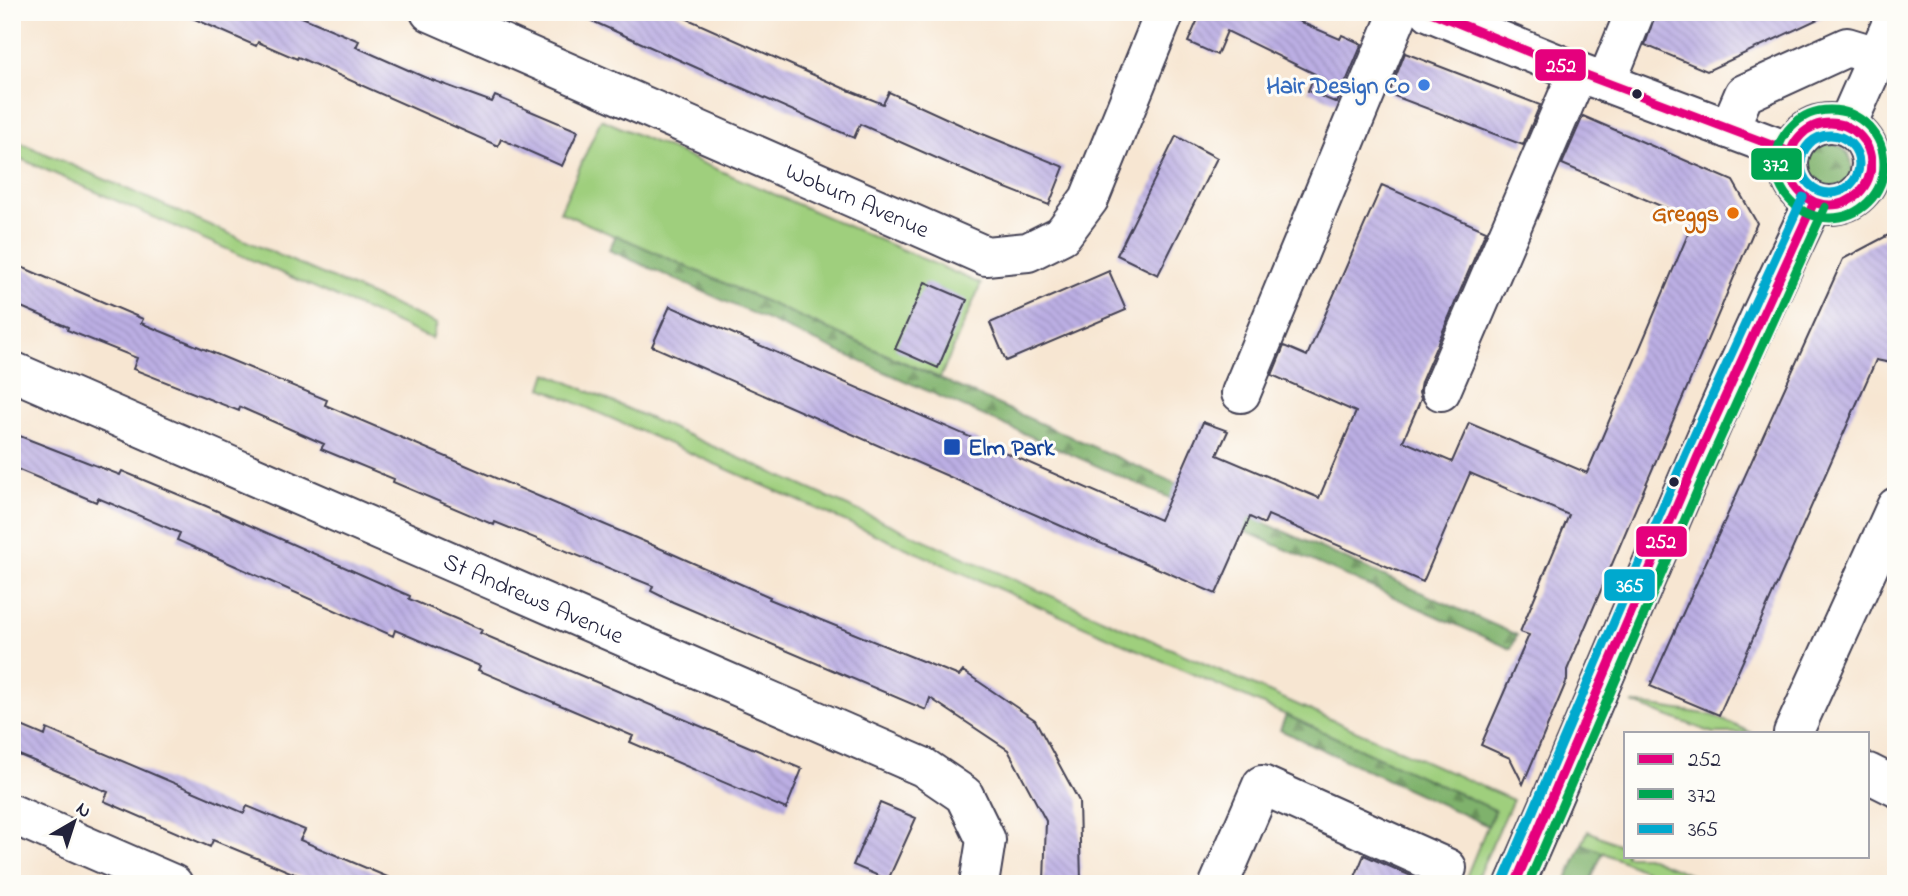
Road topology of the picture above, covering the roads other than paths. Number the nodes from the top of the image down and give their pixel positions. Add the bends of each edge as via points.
1 (430, 12) edge
2 (1165, 12) edge
3 (1399, 12) edge
4 (1430, 12) edge
5 (1635, 12) edge
6 (1896, 14) edge
7 (1877, 56) junction
8 (1592, 77) junction
9 (1847, 125) junction
10 (1729, 129) junction
11 (1790, 152) junction
12 (1884, 173) edge
13 (1814, 202) junction
14 (12, 370) edge
15 (1441, 391) dead end
16 (1241, 393) dead end
17 (1896, 508) edge
18 (1793, 732) edge
19 (1870, 774) edge
20 (1896, 787) edge
21 (12, 814) edge
22 (1447, 869) dead end
23 (173, 884) edge
24 (979, 884) edge
25 (1219, 884) edge
26 (1515, 884) edge

1 - 2 street, Woburn Avenue via 986,256 1028,252 1062,235 1089,199
3 - 16 street
4 - 8 street
5 - 8 street
6 - 7 street
7 - 9 street
7 - 10 street via 1847,47 1744,94
8 - 10 street
8 - 15 street
9 - 11 street via 1829,122 1812,126 1798,137
9 - 12 street via 1862,136
10 - 11 street
11 - 13 street via 1793,182
12 - 13 street via 1851,201 1833,206
13 - 26 street
14 - 24 street, St Andrews Avenue via 923,768 964,795 986,840
17 - 18 street
19 - 20 street
21 - 23 street
22 - 25 street via 1262,785

